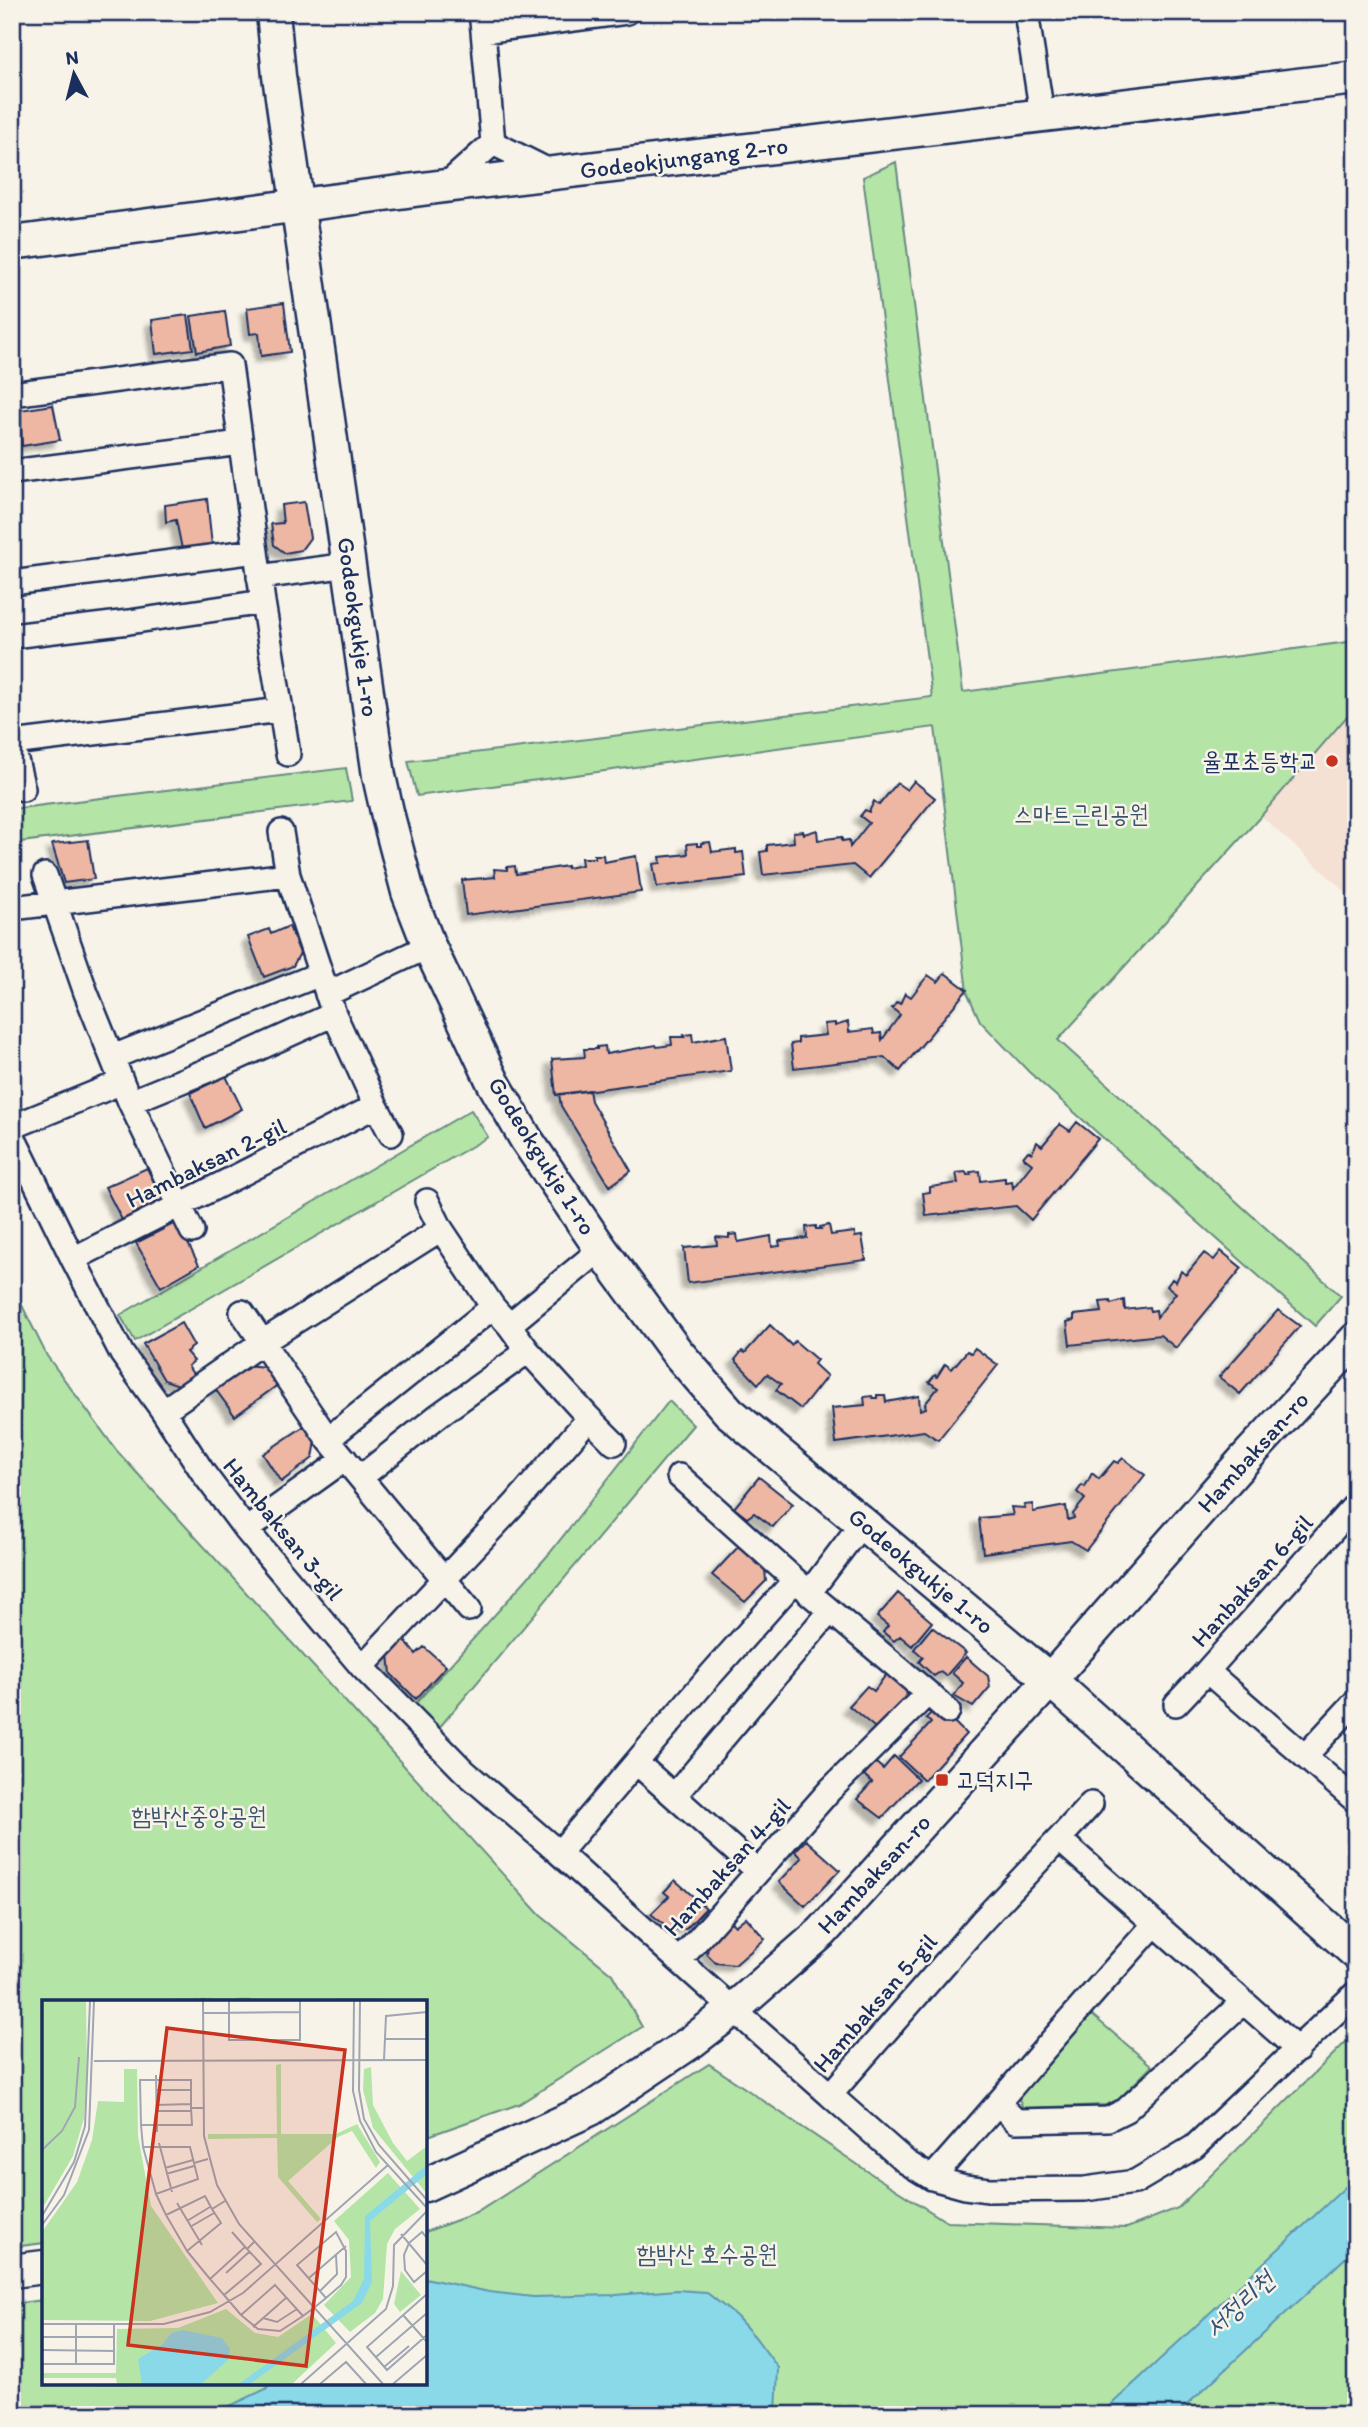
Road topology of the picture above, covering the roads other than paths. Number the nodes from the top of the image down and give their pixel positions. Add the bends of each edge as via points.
1 (272, 12) edge
2 (627, 12) edge
3 (1026, 12) edge
4 (482, 22) edge
5 (1356, 78) edge
6 (1042, 114) junction
7 (493, 144) junction
8 (555, 174) junction
9 (445, 186) junction
10 (298, 206) junction
11 (12, 243) edge
12 (12, 394) edge
13 (241, 443) junction
14 (12, 472) edge
15 (256, 551) junction
16 (349, 565) junction
17 (260, 577) junction
18 (12, 583) edge
19 (263, 602) junction
20 (12, 636) edge
21 (281, 710) junction
22 (12, 743) edge
23 (288, 754) dead end
24 (23, 789) dead end
25 (281, 832) dead end
26 (45, 875) dead end
27 (288, 875) junction
28 (55, 903) junction
29 (12, 908) edge
30 (429, 946) junction
31 (327, 994) junction
32 (113, 1057) junction
33 (126, 1092) junction
34 (376, 1106) junction
35 (12, 1127) edge
36 (391, 1134) dead end
37 (12, 1135) edge
38 (426, 1201) dead end
39 (179, 1205) junction
40 (441, 1229) junction
41 (192, 1231) dead end
42 (601, 1249) junction
43 (73, 1259) junction
44 (493, 1307) junction
45 (242, 1312) dead end
46 (509, 1325) junction
47 (1356, 1339) edge
48 (261, 1343) junction
49 (528, 1352) junction
50 (163, 1411) junction
51 (589, 1418) junction
52 (328, 1438) junction
53 (614, 1443) dead end
54 (345, 1460) junction
55 (679, 1476) dead end
56 (361, 1477) junction
57 (1356, 1504) edge
58 (862, 1523) junction
59 (246, 1530) junction
60 (445, 1579) junction
61 (802, 1586) junction
62 (469, 1609) dead end
63 (830, 1611) junction
64 (362, 1667) junction
65 (1207, 1671) junction
66 (1050, 1680) junction
67 (928, 1693) junction
68 (1356, 1701) edge
69 (1176, 1704) dead end
70 (948, 1711) dead end
71 (1305, 1756) junction
72 (637, 1763) junction
73 (674, 1796) junction
74 (1356, 1801) edge
75 (1091, 1804) dead end
76 (1059, 1839) junction
77 (559, 1853) junction
78 (758, 1871) junction
79 (1155, 1924) junction
80 (1356, 1953) edge
81 (679, 1961) junction
82 (1356, 1993) edge
83 (1243, 2002) junction
84 (734, 2009) junction
85 (1298, 2050) junction
86 (830, 2095) junction
87 (999, 2104) junction
88 (932, 2178) junction
89 (427, 2184) edge
90 (42, 2267) edge
91 (12, 2271) edge

1 - 10 street, Godeokgukje 1-ro
2 - 4 street
3 - 6 street
4 - 7 street
5 - 6 street, Godeokjungang 2-ro
6 - 8 street, Godeokjungang 2-ro
7 - 8 street
7 - 9 street
8 - 9 street, Godeokjungang 2-ro
9 - 10 street, Godeokjungang 2-ro
10 - 11 street, Godeokjungang 2-ro
10 - 16 street, Godeokgukje 1-ro
12 - 13 street via 230,365
13 - 14 street
13 - 15 street
15 - 17 street
15 - 18 street
16 - 17 street
16 - 30 street, Godeokgukje 1-ro via 379,776 408,892
17 - 19 street
19 - 20 street
19 - 21 street
21 - 22 street
21 - 23 street
22 - 24 street
25 - 27 street
26 - 28 street
27 - 28 street
27 - 31 street
28 - 29 street
28 - 32 street
30 - 31 street
30 - 42 street, Godeokgukje 1-ro via 493,1082
31 - 32 street
31 - 33 street via 235,1059
31 - 34 street
32 - 33 street
33 - 35 street
33 - 39 street
34 - 36 street
34 - 39 street, Hambaksan 2-gil
37 - 43 street
38 - 40 street
39 - 41 street
39 - 43 street, Hambaksan 2-gil
40 - 44 street
40 - 48 street
42 - 46 street
42 - 58 street, Godeokgukje 1-ro via 676,1351 729,1412
43 - 50 street, Hambaksan 3-gil via 122,1354
44 - 46 street
44 - 52 street
45 - 48 street
46 - 49 street
47 - 66 street, Hambaksan-ro
48 - 50 street
48 - 52 street
49 - 51 street
49 - 56 street
50 - 59 street, Hambaksan 3-gil
51 - 53 street
51 - 60 street
52 - 54 street
54 - 56 street
54 - 59 street
55 - 61 street
56 - 60 street
57 - 65 street, Hanbaksan 6-gil
58 - 61 street
58 - 66 street, Godeokgukje 1-ro
59 - 64 street, Hambaksan 3-gil
60 - 62 street
60 - 64 street
61 - 63 street
61 - 72 street via 707,1679
63 - 67 street
63 - 73 street
64 - 77 street, Hambaksan 3-gil via 464,1771
65 - 69 street
65 - 71 street, Hanbaksan 6-gil
66 - 80 street, Godeokgukje 1-ro
66 - 84 street, Hambaksan-ro via 822,1931
67 - 70 street
67 - 78 street, Hambaksan 4-gil via 830,1790
68 - 71 street
71 - 74 street, Hanbaksan 6-gil
72 - 73 street
72 - 77 street
73 - 78 street
75 - 76 street, Hambaksan 5-gil
76 - 79 street
76 - 86 street, Hambaksan 5-gil
77 - 81 street, Hambaksan 4-gil
78 - 81 street, Hambaksan 4-gil
79 - 83 street
79 - 87 street
81 - 84 street
82 - 85 street, Hambaksan 5-gil
83 - 85 street
83 - 87 street via 1126,2110 1108,2119 1016,2121
84 - 86 street
84 - 89 street, Hambaksan-ro via 591,2109
85 - 88 street, Hambaksan 5-gil via 1194,2147 1135,2182 1085,2189 989,2190
86 - 88 street, Hambaksan 5-gil via 906,2162
87 - 88 street
90 - 91 street

